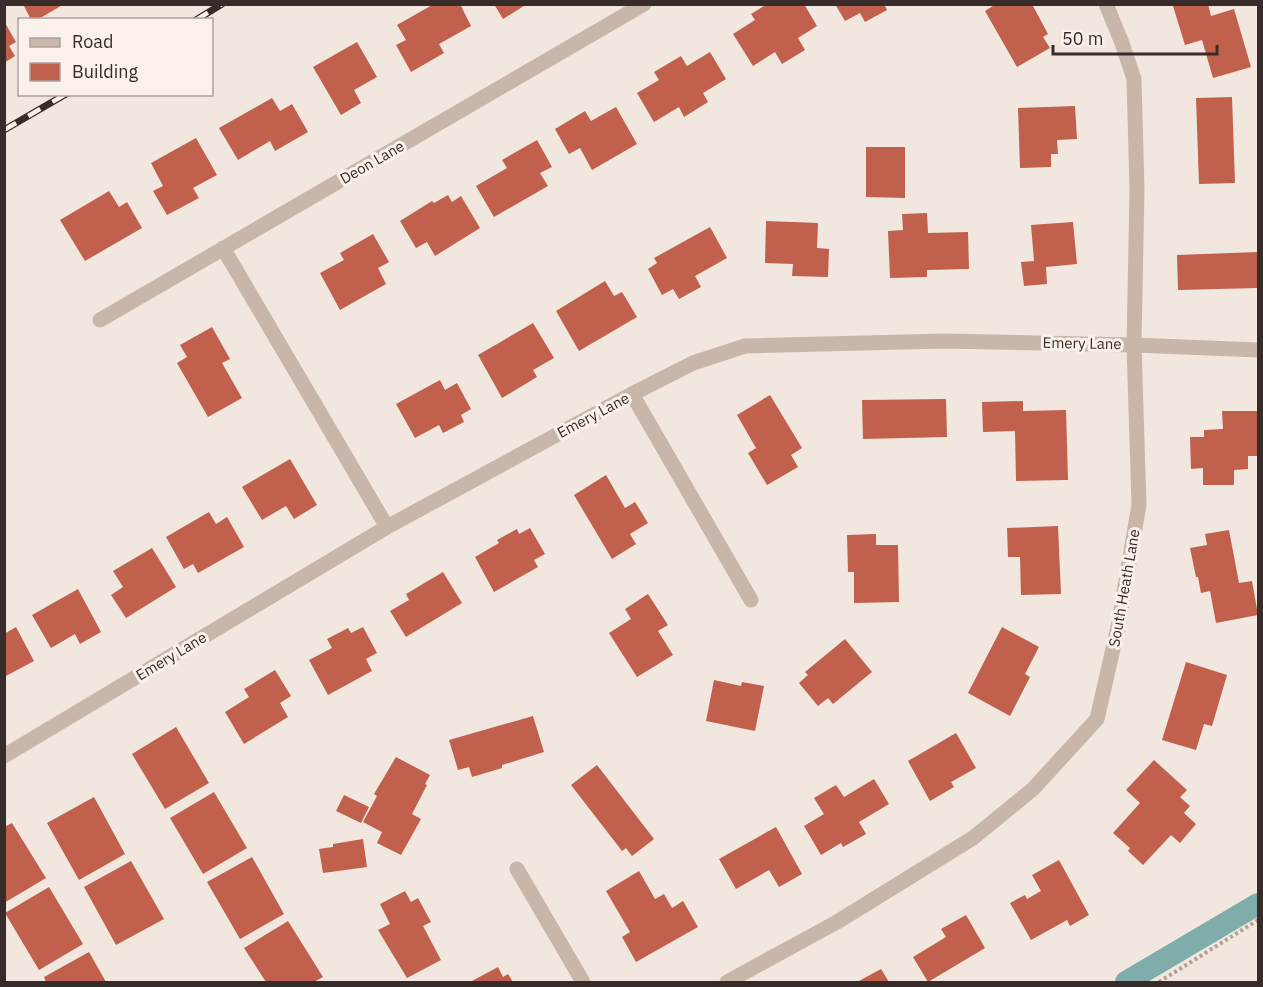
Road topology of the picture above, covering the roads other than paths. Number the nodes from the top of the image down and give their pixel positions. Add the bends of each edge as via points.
1 (644, 4) edge
2 (1106, 4) edge
3 (224, 248) junction
4 (100, 320) dead end
5 (1134, 345) junction
6 (1258, 350) edge
7 (632, 394) junction
8 (387, 526) junction
9 (751, 600) dead end
10 (4, 756) edge
11 (517, 869) dead end
12 (583, 982) edge
13 (727, 982) edge

1 - 3 street, Deon Lane
2 - 5 street, South Heath Lane via 1134,79
3 - 4 street, Deon Lane
3 - 8 street
5 - 6 street, Emery Lane
5 - 7 street, Emery Lane via 944,341 745,346 693,363
5 - 13 street, South Heath Lane via 1138,505 1118,627 1097,719 1033,789 973,838 837,922
7 - 8 street, Emery Lane
7 - 9 street
8 - 10 street, Emery Lane
11 - 12 street

